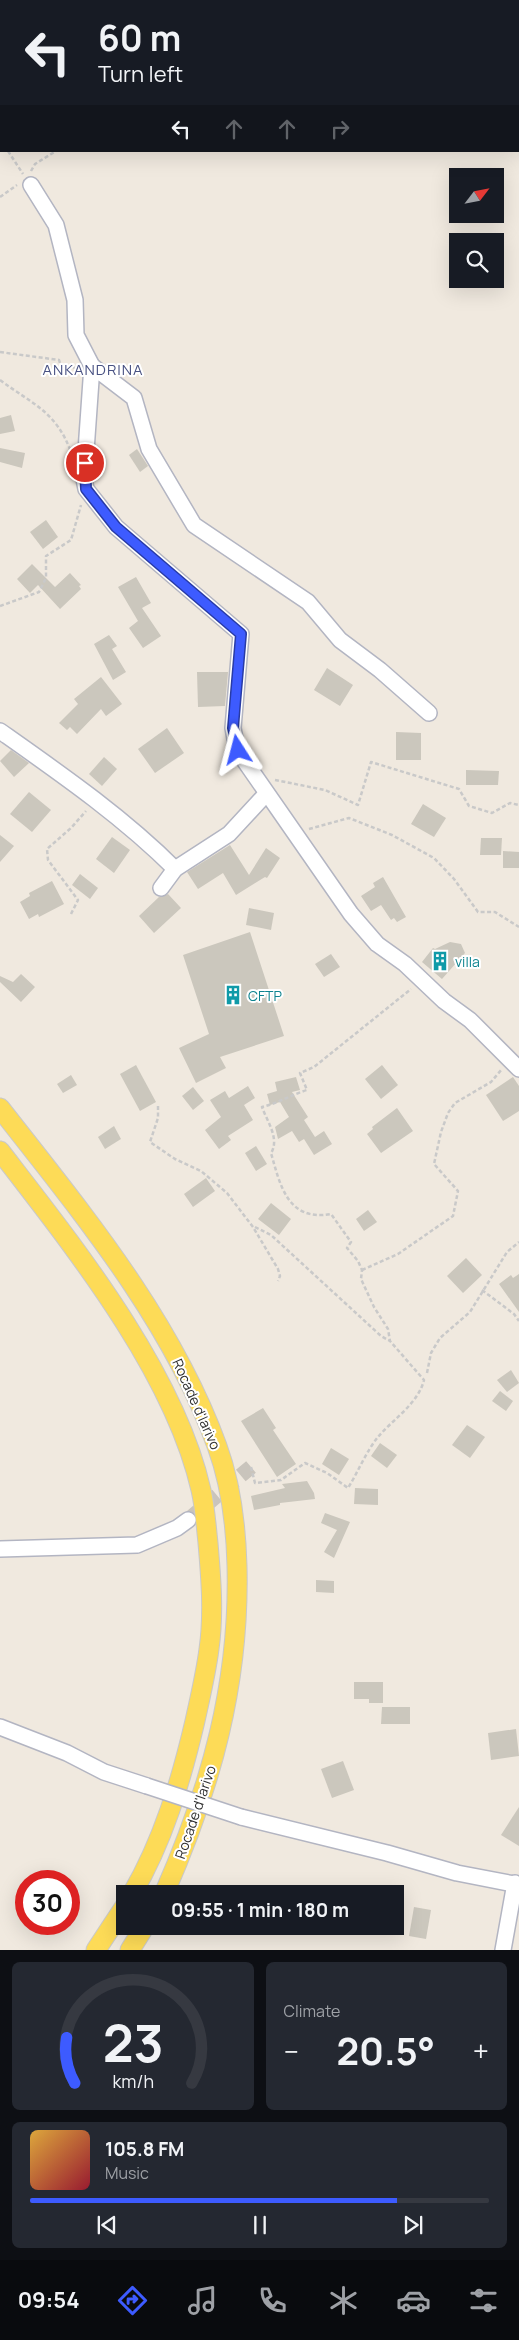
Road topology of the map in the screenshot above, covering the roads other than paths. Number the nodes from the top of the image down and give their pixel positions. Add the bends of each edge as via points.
1 (29, 182) road end
2 (92, 366) junction
3 (429, 713) dead end
4 (0, 731) edge
5 (266, 794) junction
6 (176, 869) junction
7 (161, 888) dead end
8 (516, 1065) edge
9 (0, 1108) edge
10 (0, 1151) edge
11 (188, 1520) tunnel mouth
12 (0, 1549) edge
13 (0, 1726) edge
14 (517, 1884) edge
15 (137, 1885) edge
16 (168, 1885) edge
17 (116, 1920) edge
18 (139, 1935) edge
19 (96, 1950) edge
20 (130, 1950) edge
21 (503, 1950) edge

1 - 2 street via 56,225 76,300 76,335
2 - 3 street via 134,398 149,449 194,525 308,602 340,640
2 - 5 street via 86,489 116,527 241,634 233,728 238,750
4 - 6 street via 67,778
5 - 6 street via 229,834
5 - 8 street via 351,914 377,944 470,1020
6 - 7 street
9 - 16 main road, Rocade d'Iarivo via 137,1290 176,1356 218,1448 231,1499 238,1606 232,1673 210,1774 190,1836
10 - 15 main road, Rocade d'Iarivo via 81,1260 157,1378 190,1449 202,1491 211,1586 209,1648 185,1760 166,1823
11 - 12 street via 178,1528 137,1545
13 - 14 street, bridge via 104,1772 242,1817 457,1873
14 - 21 street
17 - 19 main road
18 - 20 main road

